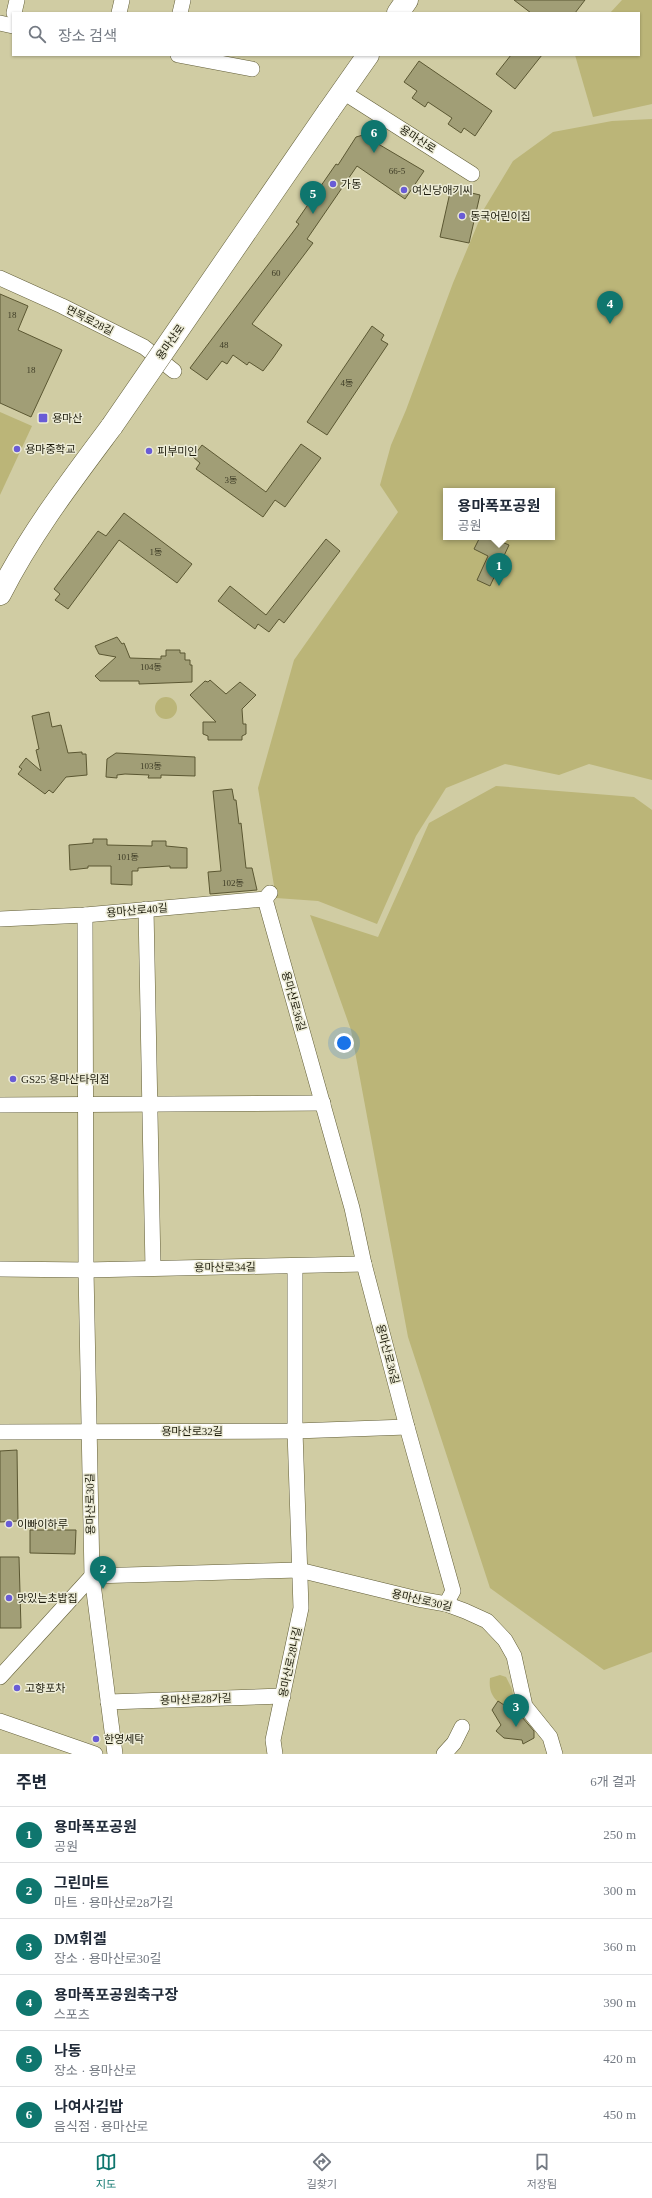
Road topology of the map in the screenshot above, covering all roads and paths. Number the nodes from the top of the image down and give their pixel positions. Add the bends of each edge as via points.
1 (17, 0) edge
2 (122, 0) edge
3 (183, 0) edge
4 (407, 0) edge
5 (13, 12) edge
6 (119, 12) edge
7 (180, 12) edge
8 (399, 12) edge
9 (183, 56) edge
10 (367, 56) edge
11 (252, 69) dead end
12 (343, 92) junction
13 (472, 174) dead end
14 (0, 278) edge
15 (174, 371) dead end
16 (0, 594) edge
17 (268, 896) joint
18 (146, 909) junction
19 (85, 916) junction
20 (0, 919) edge
21 (86, 1103) junction
22 (323, 1103) junction
23 (149, 1104) junction
24 (0, 1105) edge
25 (364, 1264) junction
26 (295, 1267) junction
27 (153, 1268) junction
28 (0, 1269) edge
29 (86, 1270) junction
30 (407, 1427) junction
31 (294, 1430) junction
32 (89, 1431) junction
33 (0, 1432) edge
34 (299, 1570) junction
35 (92, 1576) junction
36 (446, 1604) junction
37 (0, 1677) edge
38 (283, 1696) junction
39 (108, 1702) junction
40 (0, 1722) edge
41 (462, 1727) dead end
42 (94, 1754) edge
43 (115, 1754) edge
44 (275, 1754) edge
45 (444, 1754) edge
46 (555, 1754) edge

1 - 5 street
2 - 6 street
3 - 7 street
4 - 8 main road
9 - 11 street
10 - 12 main road, 용마산로
12 - 13 street, 용마산로
12 - 16 main road, 용마산로, bridge via 112,426 46,515
14 - 15 street, 면목로28길 via 144,347
17 - 18 street, 용마산로40길
17 - 22 street, 용마산로36길
18 - 19 street, 용마산로40길
18 - 23 street
19 - 20 street, 용마산로40길
19 - 21 street
21 - 23 street
21 - 24 street
21 - 29 street
22 - 23 street
22 - 25 street, 용마산로36길 via 352,1208
23 - 27 street
25 - 26 street, 용마산로34길
25 - 30 street, 용마산로36길
26 - 27 street, 용마산로34길
26 - 31 street
27 - 29 street, 용마산로34길
28 - 29 street, 용마산로34길
29 - 32 street
30 - 31 street, 용마산로32길
30 - 36 street, 용마산로36길 via 453,1591
31 - 32 street, 용마산로32길
31 - 34 street
32 - 33 street, 용마산로32길
32 - 35 street, 용마산로30길
34 - 35 street, 용마산로30길
34 - 36 street, 용마산로30길
34 - 38 street, 용마산로28나길 via 301,1608
35 - 37 street
35 - 39 street
36 - 46 street, 용마산로30길 via 487,1621 505,1640 514,1656 524,1706 550,1737
38 - 39 street, 용마산로28가길
38 - 44 street, 용마산로28나길 via 273,1740
39 - 43 street
40 - 42 street
41 - 45 street via 454,1743

